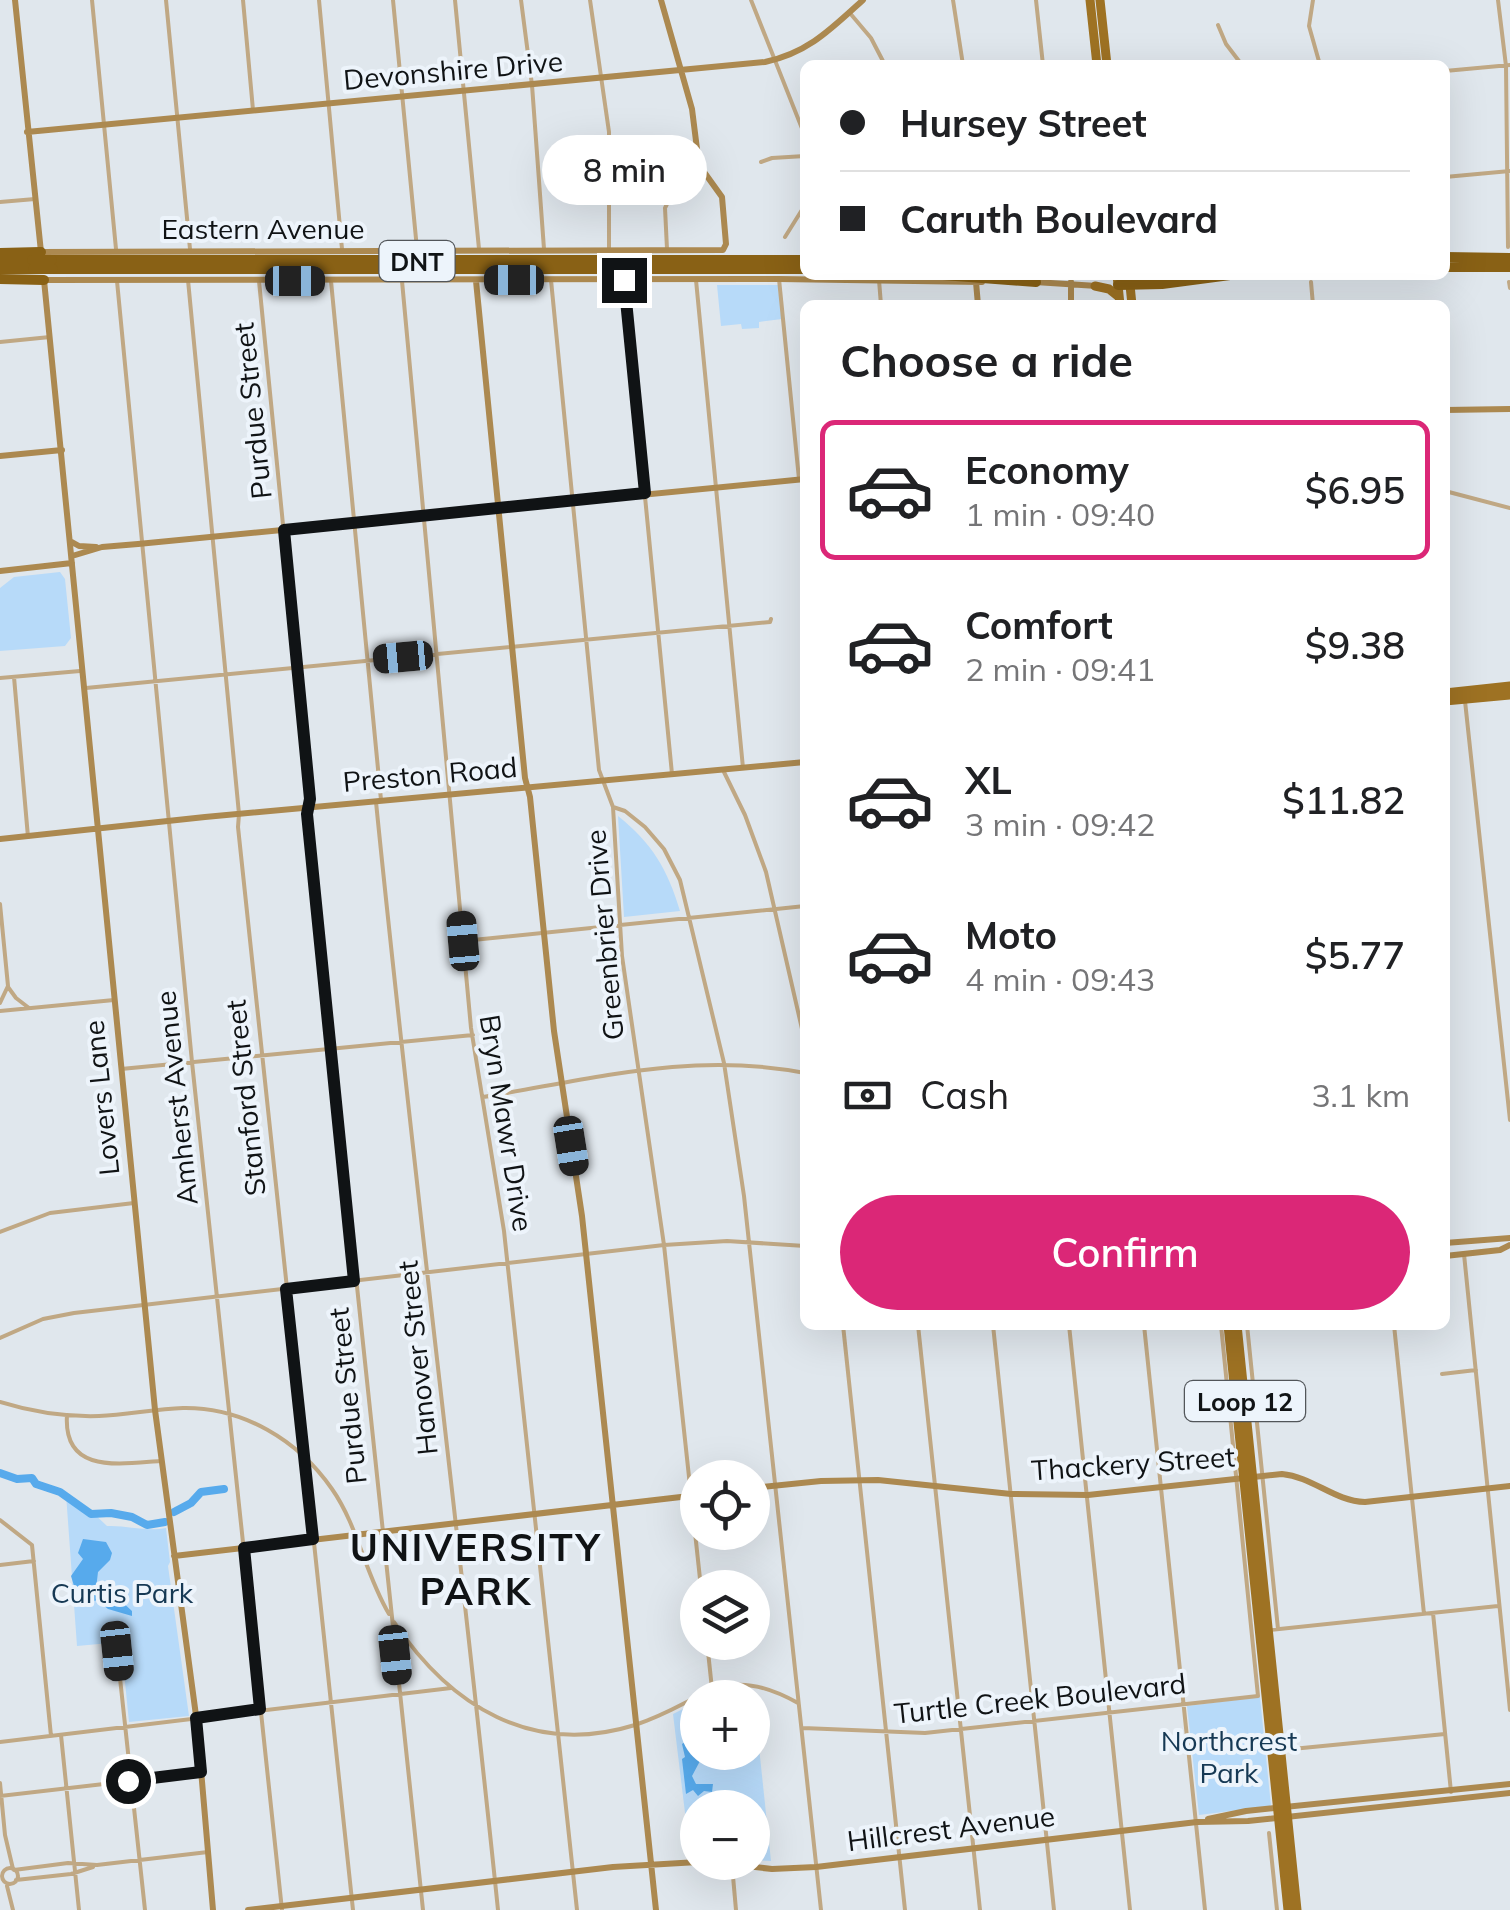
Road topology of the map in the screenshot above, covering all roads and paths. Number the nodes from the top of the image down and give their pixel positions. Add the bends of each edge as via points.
1 (15, 0) edge
2 (92, 0) edge
3 (166, 0) edge
4 (243, 0) edge
5 (319, 0) edge
6 (393, 0) edge
7 (455, 0) edge
8 (521, 0) edge
9 (590, 0) edge
10 (661, 0) edge
11 (751, 0) edge
12 (863, 0) edge
13 (953, 0) edge
14 (1036, 0) edge
15 (1090, 0) edge
16 (1100, 0) edge
17 (1313, 0) edge
18 (1498, 0) edge
19 (849, 12) junction
20 (1218, 24) dead end
21 (774, 60) junction
22 (881, 60) edge
23 (962, 60) edge
24 (1042, 60) edge
25 (1096, 60) edge
26 (1106, 60) edge
27 (1238, 60) edge
28 (1319, 60) edge
29 (1508, 66) edge
30 (680, 70) junction
31 (1450, 72) edge
32 (603, 78) junction
33 (532, 85) junction
34 (464, 92) junction
35 (402, 97) junction
36 (329, 104) junction
37 (254, 111) junction
38 (177, 118) junction
39 (104, 124) junction
40 (800, 124) edge
41 (27, 132) junction
42 (800, 156) edge
43 (762, 162) dead end
44 (1508, 171) edge
45 (1450, 177) edge
46 (35, 199) junction
47 (670, 200) dead end
48 (0, 202) edge
49 (800, 212) edge
50 (785, 237) dead end
51 (417, 250) junction
52 (480, 250) junction
53 (609, 250) junction
54 (667, 250) junction
55 (116, 251) junction
56 (190, 251) junction
57 (342, 251) junction
58 (545, 251) junction
59 (1509, 253) edge
60 (0, 257) edge
61 (35, 260) junction
62 (800, 260) edge
63 (1450, 260) edge
64 (1450, 260) edge
65 (53, 265) junction
66 (1510, 267) edge
67 (800, 268) edge
68 (0, 270) edge
69 (0, 279) edge
70 (780, 279) junction
71 (800, 279) edge
72 (44, 280) junction
73 (188, 280) junction
74 (551, 280) junction
75 (624, 280) junction
76 (696, 280) junction
77 (879, 280) joint
78 (1009, 280) edge
79 (1181, 280) edge
80 (117, 281) junction
81 (260, 281) junction
82 (331, 281) junction
83 (402, 281) junction
84 (476, 281) junction
85 (976, 282) junction
86 (1036, 282) junction
87 (1070, 282) junction
88 (1311, 282) dead end
89 (1096, 286) joint
90 (1123, 286) edge
91 (881, 300) edge
92 (978, 300) edge
93 (1071, 300) edge
94 (1313, 300) edge
95 (50, 338) junction
96 (0, 342) edge
97 (1510, 409) edge
98 (1450, 410) edge
99 (62, 450) junction
100 (0, 456) edge
101 (800, 461) edge
102 (800, 479) edge
103 (716, 487) junction
104 (645, 493) junction
105 (1450, 493) edge
106 (572, 500) junction
107 (499, 508) junction
108 (1510, 508) edge
109 (424, 515) junction
110 (354, 522) junction
111 (284, 530) junction
112 (214, 536) junction
113 (70, 541) junction
114 (142, 543) junction
115 (102, 548) junction
116 (72, 559) junction
117 (52, 565) junction
118 (0, 570) edge
119 (74, 578) junction
120 (771, 619) dead end
121 (730, 626) junction
122 (658, 632) junction
123 (586, 639) junction
124 (512, 646) junction
125 (438, 654) junction
126 (368, 660) junction
127 (297, 667) junction
128 (82, 670) junction
129 (226, 674) junction
130 (14, 677) junction
131 (0, 678) edge
132 (156, 681) junction
133 (1510, 686) edge
134 (84, 689) junction
135 (1450, 694) edge
136 (1464, 695) junction
137 (1510, 695) edge
138 (1450, 699) edge
139 (800, 762) edge
140 (743, 768) junction
141 (722, 769) junction
142 (672, 774) junction
143 (603, 780) junction
144 (528, 788) junction
145 (450, 794) junction
146 (378, 801) junction
147 (308, 807) junction
148 (613, 807) junction
149 (240, 814) junction
150 (169, 820) junction
151 (98, 828) junction
152 (28, 837) junction
153 (0, 839) edge
154 (0, 904) edge
155 (800, 907) edge
156 (776, 910) junction
157 (692, 918) junction
158 (619, 925) junction
159 (544, 932) junction
160 (463, 941) junction
161 (8, 986) junction
162 (114, 1000) junction
163 (0, 1003) edge
164 (29, 1008) junction
165 (0, 1011) edge
166 (800, 1019) edge
167 (473, 1035) junction
168 (400, 1042) junction
169 (330, 1048) junction
170 (261, 1056) junction
171 (192, 1062) junction
172 (724, 1063) junction
173 (121, 1069) junction
174 (638, 1070) junction
175 (800, 1072) edge
176 (560, 1084) junction
177 (483, 1097) junction
178 (1510, 1120) edge
179 (134, 1203) junction
180 (0, 1232) edge
181 (1499, 1238) junction
182 (749, 1241) junction
183 (1510, 1242) edge
184 (1450, 1243) edge
185 (664, 1245) junction
186 (800, 1246) edge
187 (1500, 1250) junction
188 (586, 1254) junction
189 (1464, 1254) junction
190 (1450, 1255) edge
191 (508, 1263) junction
192 (429, 1273) junction
193 (354, 1281) junction
194 (286, 1289) junction
195 (216, 1298) junction
196 (145, 1306) junction
197 (844, 1330) edge
198 (919, 1330) edge
199 (995, 1330) edge
200 (1070, 1330) edge
201 (1145, 1330) edge
202 (1225, 1330) edge
203 (1237, 1330) edge
204 (1247, 1330) edge
205 (1395, 1330) edge
206 (0, 1338) edge
207 (1476, 1370) junction
208 (1442, 1374) dead end
209 (0, 1402) edge
210 (155, 1410) junction
211 (67, 1415) junction
212 (229, 1415) junction
213 (304, 1455) junction
214 (690, 1460) edge
215 (162, 1461) junction
216 (1249, 1477) junction
217 (860, 1480) junction
218 (935, 1484) junction
219 (775, 1485) junction
220 (770, 1486) edge
221 (1510, 1486) edge
222 (1161, 1487) junction
223 (1488, 1488) junction
224 (1011, 1494) junction
225 (1088, 1495) junction
226 (1412, 1496) junction
227 (680, 1497) edge
228 (613, 1504) junction
229 (535, 1513) junction
230 (0, 1520) edge
231 (455, 1522) junction
232 (383, 1531) junction
233 (354, 1534) junction
234 (313, 1539) junction
235 (244, 1548) junction
236 (174, 1556) junction
237 (34, 1561) junction
238 (0, 1565) edge
239 (1499, 1606) junction
240 (1433, 1613) junction
241 (1424, 1614) junction
242 (391, 1617) junction
243 (1269, 1630) junction
244 (116, 1641) dead end
245 (451, 1688) junction
246 (770, 1688) edge
247 (399, 1693) junction
248 (330, 1702) junction
249 (798, 1702) junction
250 (680, 1704) edge
251 (1185, 1704) junction
252 (476, 1708) junction
253 (260, 1709) junction
254 (1510, 1710) edge
255 (1110, 1713) junction
256 (196, 1718) junction
257 (1036, 1721) junction
258 (636, 1724) junction
259 (126, 1728) junction
260 (801, 1728) junction
261 (961, 1730) junction
262 (886, 1733) junction
263 (558, 1734) junction
264 (1445, 1734) junction
265 (61, 1735) junction
266 (51, 1736) junction
267 (0, 1742) edge
268 (1282, 1750) junction
269 (201, 1772) junction
270 (132, 1780) junction
271 (0, 1784) edge
272 (1510, 1784) edge
273 (66, 1788) junction
274 (1510, 1793) edge
275 (1452, 1795) junction
276 (1, 1796) edge
277 (1283, 1813) junction
278 (1197, 1822) junction
279 (1123, 1831) junction
280 (1269, 1833) dead end
281 (1048, 1840) junction
282 (975, 1848) junction
283 (208, 1852) junction
284 (8, 1856) junction
285 (900, 1857) junction
286 (140, 1860) junction
287 (680, 1862) edge
288 (651, 1863) junction
289 (816, 1866) junction
290 (14, 1869) junction
291 (74, 1869) junction
292 (770, 1869) edge
293 (3, 1871) edge
294 (573, 1872) junction
295 (733, 1880) edge
296 (15, 1881) junction
297 (495, 1881) junction
298 (4, 1882) edge
299 (421, 1890) junction
300 (12, 1894) junction
301 (351, 1898) junction
302 (282, 1908) edge
303 (13, 1910) edge
304 (79, 1910) edge
305 (145, 1910) edge
306 (213, 1910) edge
307 (248, 1910) edge
308 (352, 1910) edge
309 (423, 1910) edge
310 (498, 1910) edge
311 (577, 1910) edge
312 (656, 1910) edge
313 (736, 1910) edge
314 (821, 1910) edge
315 (906, 1910) edge
316 (980, 1910) edge
317 (1054, 1910) edge
318 (1130, 1910) edge
319 (1205, 1910) edge
320 (1277, 1910) edge
321 (1288, 1910) edge
322 (1297, 1910) edge

1 - 41 street, Lovers Lane
2 - 39 street
3 - 38 street
4 - 37 street
5 - 36 street
6 - 35 street
7 - 34 street
8 - 33 street
9 - 32 street
10 - 30 street
11 - 21 street
12 - 19 street, Devonshire Drive
13 - 23 street
14 - 24 street
15 - 25 main road
16 - 26 main road
17 - 28 street via 1309,26
18 - 29 street
19 - 21 street, Devonshire Drive via 808,48
19 - 22 street
20 - 27 street
21 - 30 street, Devonshire Drive
21 - 40 street
29 - 31 street
29 - 44 street
30 - 32 street, Devonshire Drive
30 - 54 street, Eastern Avenue via 699,165 722,197 725,248
32 - 33 street, Devonshire Drive
32 - 53 street
33 - 34 street, Devonshire Drive
33 - 58 street
34 - 35 street, Devonshire Drive
34 - 52 street
35 - 36 street, Devonshire Drive
35 - 51 street
36 - 37 street, Devonshire Drive
36 - 57 street
37 - 38 street, Devonshire Drive
38 - 39 street, Devonshire Drive
38 - 56 street
39 - 41 street, Devonshire Drive
39 - 55 street
41 - 46 street, Lovers Lane
42 - 43 street
44 - 45 street
44 - 59 street
46 - 48 street
46 - 61 street, Lovers Lane
47 - 54 street
49 - 50 street
51 - 52 street, Eastern Avenue
51 - 57 street, Eastern Avenue
52 - 58 street, Eastern Avenue
53 - 54 street, Eastern Avenue
53 - 58 street, Eastern Avenue
55 - 56 street, Eastern Avenue
55 - 61 street, Eastern Avenue
56 - 57 street, Eastern Avenue
59 - 63 highway
60 - 61 highway, DNT
61 - 65 highway, DNT, bridge
61 - 68 highway, DNT
61 - 72 street, Lovers Lane
62 - 65 highway, DNT
64 - 66 highway
65 - 67 highway, DNT
69 - 72 highway
70 - 71 street
70 - 76 street
70 - 101 street
72 - 80 street
72 - 95 street, Lovers Lane
73 - 80 street
73 - 81 street
73 - 112 street, Stanford Street
74 - 75 street
74 - 84 street
74 - 106 street, Greenbrier Drive
75 - 76 street
75 - 104 street
76 - 103 street
77 - 85 street
77 - 91 street
78 - 86 highway
79 - 90 highway
80 - 114 street, Amherst Avenue
81 - 82 street
81 - 111 street, Purdue Street
82 - 83 street
82 - 110 street, Hanover Street
83 - 84 street
83 - 109 street, Bryn Mawr Drive
84 - 107 street
85 - 86 street
85 - 92 street
86 - 87 street
87 - 89 street
87 - 93 street
88 - 94 street
89 - 90 main road
95 - 96 street
95 - 99 street, Lovers Lane
97 - 98 street
99 - 100 street
99 - 113 street, Lovers Lane
102 - 103 street
103 - 104 street
103 - 121 street
104 - 106 street
104 - 122 street
105 - 108 street
106 - 107 street
106 - 123 street, Greenbrier Drive
107 - 109 street
107 - 124 street
109 - 110 street
109 - 125 street, Bryn Mawr Drive
110 - 111 street
110 - 126 street, Hanover Street
111 - 112 street
111 - 127 street, Purdue Street
112 - 114 street
112 - 129 street, Stanford Street
113 - 115 street
113 - 116 street, Lovers Lane
114 - 115 street
114 - 132 street, Amherst Avenue
115 - 116 street
116 - 117 street
116 - 119 street, Lovers Lane
117 - 118 street
117 - 119 street
119 - 128 street, Lovers Lane
120 - 121 street
121 - 122 street
121 - 140 street
122 - 123 street
122 - 142 street
123 - 124 street
123 - 143 street, Greenbrier Drive
124 - 125 street
124 - 144 street
125 - 126 street
125 - 145 street, Bryn Mawr Drive
126 - 127 street
126 - 146 street, Hanover Street
127 - 129 street
127 - 147 street, Purdue Street
128 - 130 street
128 - 134 street, Lovers Lane
129 - 132 street
129 - 149 street, Stanford Street
130 - 131 street
130 - 152 street
132 - 134 street
132 - 150 street, Amherst Avenue
133 - 136 main road
134 - 151 street, Lovers Lane
135 - 136 main road
136 - 137 main road
136 - 138 main road
136 - 178 street
139 - 140 street, Preston Road
140 - 141 street, Preston Road
141 - 142 street, Preston Road
141 - 156 street via 755,840
142 - 143 street, Preston Road
143 - 144 street, Preston Road
143 - 148 street, Greenbrier Drive
144 - 145 street, Preston Road
144 - 159 street
145 - 146 street, Preston Road
145 - 160 street, Bryn Mawr Drive
146 - 147 street, Preston Road
146 - 168 street, Hanover Street
147 - 149 street, Preston Road
147 - 169 street, Purdue Street
148 - 157 street via 635,818 664,849
148 - 158 street, Greenbrier Drive
149 - 150 street, Preston Road
149 - 170 street, Stanford Street
150 - 151 street, Preston Road
150 - 171 street, Amherst Avenue
151 - 152 street, Preston Road
151 - 162 street, Lovers Lane
152 - 153 street, Preston Road
154 - 161 street
155 - 156 street
156 - 157 street
156 - 166 street
157 - 158 street
157 - 172 street
158 - 159 street
158 - 174 street, Greenbrier Drive
159 - 160 street
159 - 176 street
160 - 167 street, Bryn Mawr Drive
161 - 163 street
161 - 164 street
162 - 164 street
162 - 173 street, Lovers Lane
164 - 165 street
167 - 168 street
167 - 177 street, Bryn Mawr Drive
168 - 169 street
168 - 192 street, Hanover Street
169 - 170 street
169 - 193 street, Purdue Street
170 - 171 street
170 - 194 street, Stanford Street
171 - 173 street
171 - 195 street, Amherst Avenue
172 - 174 street
172 - 175 street
172 - 182 street
173 - 179 street, Lovers Lane
174 - 176 street
174 - 185 street, Greenbrier Drive
176 - 177 street
176 - 188 street
177 - 191 street, Bryn Mawr Drive
179 - 180 street via 50,1213
179 - 196 street, Lovers Lane
181 - 183 street
181 - 184 street
181 - 187 street
182 - 185 street
182 - 186 street
182 - 219 street
183 - 187 street
185 - 188 street
185 - 214 street, Greenbrier Drive
187 - 189 street
188 - 191 street
188 - 228 street
189 - 190 street
189 - 207 street
191 - 192 street
191 - 229 street, Bryn Mawr Drive
192 - 193 street
192 - 231 street, Hanover Street
193 - 194 street
193 - 232 street, Purdue Street
194 - 195 street
194 - 213 street, Stanford Street
195 - 196 street
195 - 212 street, Amherst Avenue
196 - 206 street via 58,1316
196 - 210 street, Lovers Lane
197 - 217 street
198 - 218 street
199 - 224 street
200 - 225 street
201 - 222 street
202 - 216 main road, Loop 12
203 - 216 main road, Loop 12
204 - 216 street
205 - 226 street
207 - 208 street
207 - 223 street
209 - 211 street
210 - 211 street
210 - 212 street
210 - 215 street, Lovers Lane
211 - 215 street via 69,1440 85,1458
212 - 213 street via 266,1429
212 - 235 street, Amherst Avenue
213 - 233 street via 335,1494
213 - 234 street, Stanford Street
215 - 236 street, Lovers Lane
216 - 222 street, Thackery Street
216 - 226 street, Thackery Street via 1300,1477 1358,1502
216 - 243 main road, Loop 12
216 - 251 street, Turtle Creek Boulevard via 1258,1696
217 - 218 street, Thackery Street
217 - 219 street, Thackery Street
217 - 262 street
218 - 224 street, Thackery Street
218 - 261 street
219 - 220 street, Thackery Street
219 - 249 street
221 - 223 street, Thackery Street
222 - 225 street, Thackery Street
222 - 251 street
223 - 226 street, Thackery Street
223 - 239 street
224 - 225 street, Thackery Street
224 - 257 street
225 - 255 street
226 - 241 street
227 - 228 street
228 - 229 street
228 - 258 street
229 - 231 street
229 - 263 street, Bryn Mawr Drive
230 - 237 street via 30,1540
231 - 232 street
231 - 252 street, Hanover Street
232 - 233 street
232 - 242 street, Purdue Street
233 - 234 street
233 - 242 street
234 - 235 street
234 - 248 street, Stanford Street
235 - 236 street
235 - 253 street, Amherst Avenue
236 - 256 street, Lovers Lane
237 - 238 street
237 - 266 street
239 - 240 street
239 - 254 street
240 - 241 street
240 - 264 street
241 - 243 street
242 - 245 street
242 - 247 street, Purdue Street
243 - 268 main road, Loop 12
243 - 277 main road, Loop 12
244 - 259 street
245 - 247 street
245 - 252 street
246 - 249 street
247 - 248 street
247 - 299 street, Purdue Street
248 - 253 street
248 - 301 street, Stanford Street
249 - 260 street
250 - 258 street
251 - 255 street, Turtle Creek Boulevard
251 - 278 street
252 - 263 street
252 - 297 street, Hanover Street
253 - 256 street
253 - 302 street, Amherst Avenue
255 - 257 street, Turtle Creek Boulevard
255 - 279 street
256 - 259 street
256 - 269 street, Lovers Lane
257 - 261 street, Turtle Creek Boulevard
257 - 281 street
258 - 263 street
258 - 288 street
259 - 265 street
259 - 270 street
260 - 262 street, Turtle Creek Boulevard
260 - 289 street
261 - 262 street, Turtle Creek Boulevard
261 - 282 street
262 - 285 street
263 - 294 street, Bryn Mawr Drive
264 - 268 street
264 - 275 street
265 - 266 street
265 - 273 street
266 - 267 street
268 - 277 main road, Loop 12
269 - 270 street
269 - 283 street, Lovers Lane
270 - 273 street
270 - 286 street
271 - 276 street
272 - 275 street
273 - 276 street
273 - 291 street
274 - 275 street
275 - 277 street, Hillcrest Avenue
276 - 284 street
277 - 278 street, Hillcrest Avenue
277 - 321 main road, Loop 12
277 - 322 main road, Loop 12
278 - 279 street, Hillcrest Avenue
278 - 319 street
279 - 281 street, Hillcrest Avenue
279 - 318 street
280 - 320 street
281 - 282 street, Hillcrest Avenue
281 - 317 street
282 - 285 street, Hillcrest Avenue
282 - 316 street
283 - 286 street
283 - 306 street, Lovers Lane
284 - 290 street
284 - 293 street
285 - 289 street, Hillcrest Avenue
285 - 315 street
286 - 291 street
286 - 305 street
287 - 288 street
288 - 294 street
288 - 312 street
289 - 292 street, Hillcrest Avenue
289 - 314 street
290 - 291 street via 68,1863
290 - 293 street
290 - 296 street
291 - 296 street
291 - 304 street
293 - 298 street
294 - 297 street
294 - 311 street, Bryn Mawr Drive
295 - 313 street
296 - 298 street
296 - 300 street
297 - 299 street
297 - 310 street, Hanover Street
298 - 300 street
299 - 301 street
299 - 309 street, Purdue Street
300 - 303 street
301 - 302 street
301 - 308 street, Stanford Street
302 - 307 street

